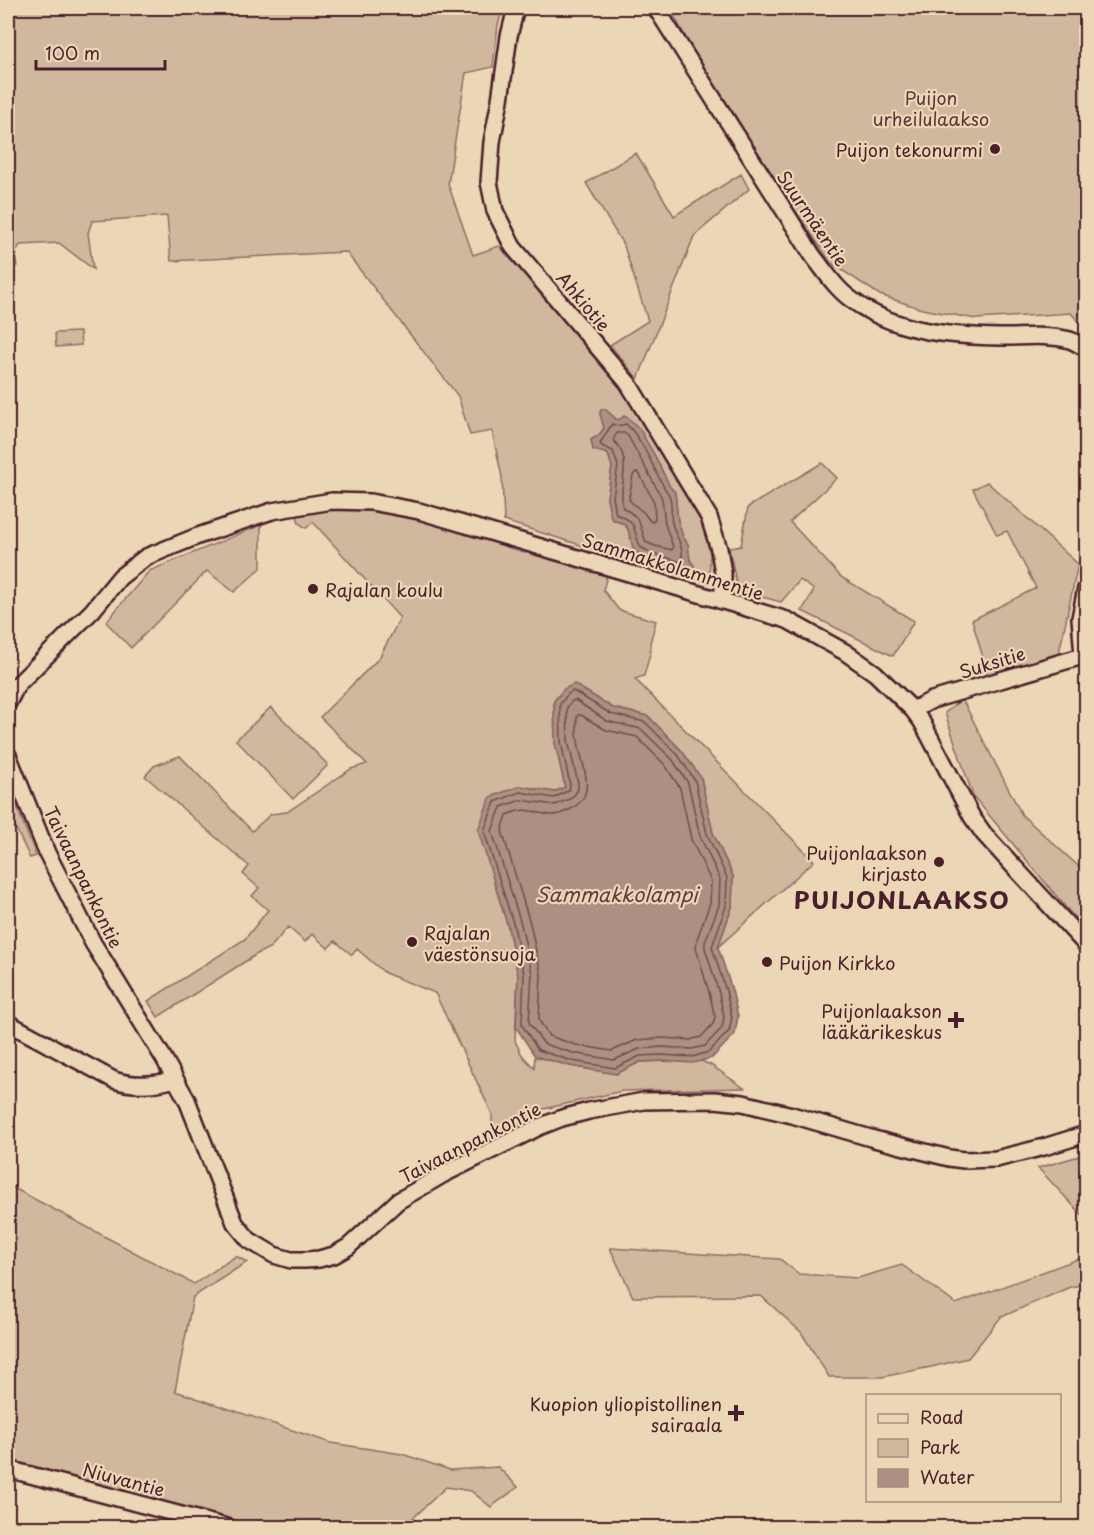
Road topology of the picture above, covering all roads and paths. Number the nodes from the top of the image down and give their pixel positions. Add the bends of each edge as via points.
1 (516, 8) edge
2 (656, 8) edge
3 (1086, 348) edge
4 (1086, 588) edge
5 (721, 601) junction
6 (8, 703) edge
7 (913, 710) junction
8 (8, 754) edge
9 (1086, 945) edge
10 (8, 1023) edge
11 (175, 1079) junction
12 (1086, 1134) edge
13 (8, 1469) edge
14 (230, 1527) edge

1 - 5 street, Ahkiotie via 492,142 489,182 495,211 513,246 628,383 710,517 723,573
2 - 3 street, Suurmäentie via 813,256 852,300 884,320 908,328 948,334 1070,340
4 - 7 street, Suksitie via 1080,618 1083,656 932,700
5 - 6 street, Sammakkolammentie via 394,505 332,501 272,511 146,557 120,577 92,611 17,685
5 - 7 street, Sammakkolammentie via 787,620 836,647 875,674
7 - 9 street, Sammakkolammentie via 984,834
8 - 11 street, Taivaanpankontie via 47,853 93,943
10 - 11 street via 114,1080 135,1085
11 - 12 street, Taivaanpankontie via 235,1223 261,1248 291,1260 334,1255 398,1201 428,1182 539,1127 589,1111 644,1101 743,1103 964,1160 996,1159
13 - 14 street, Niuvantie

